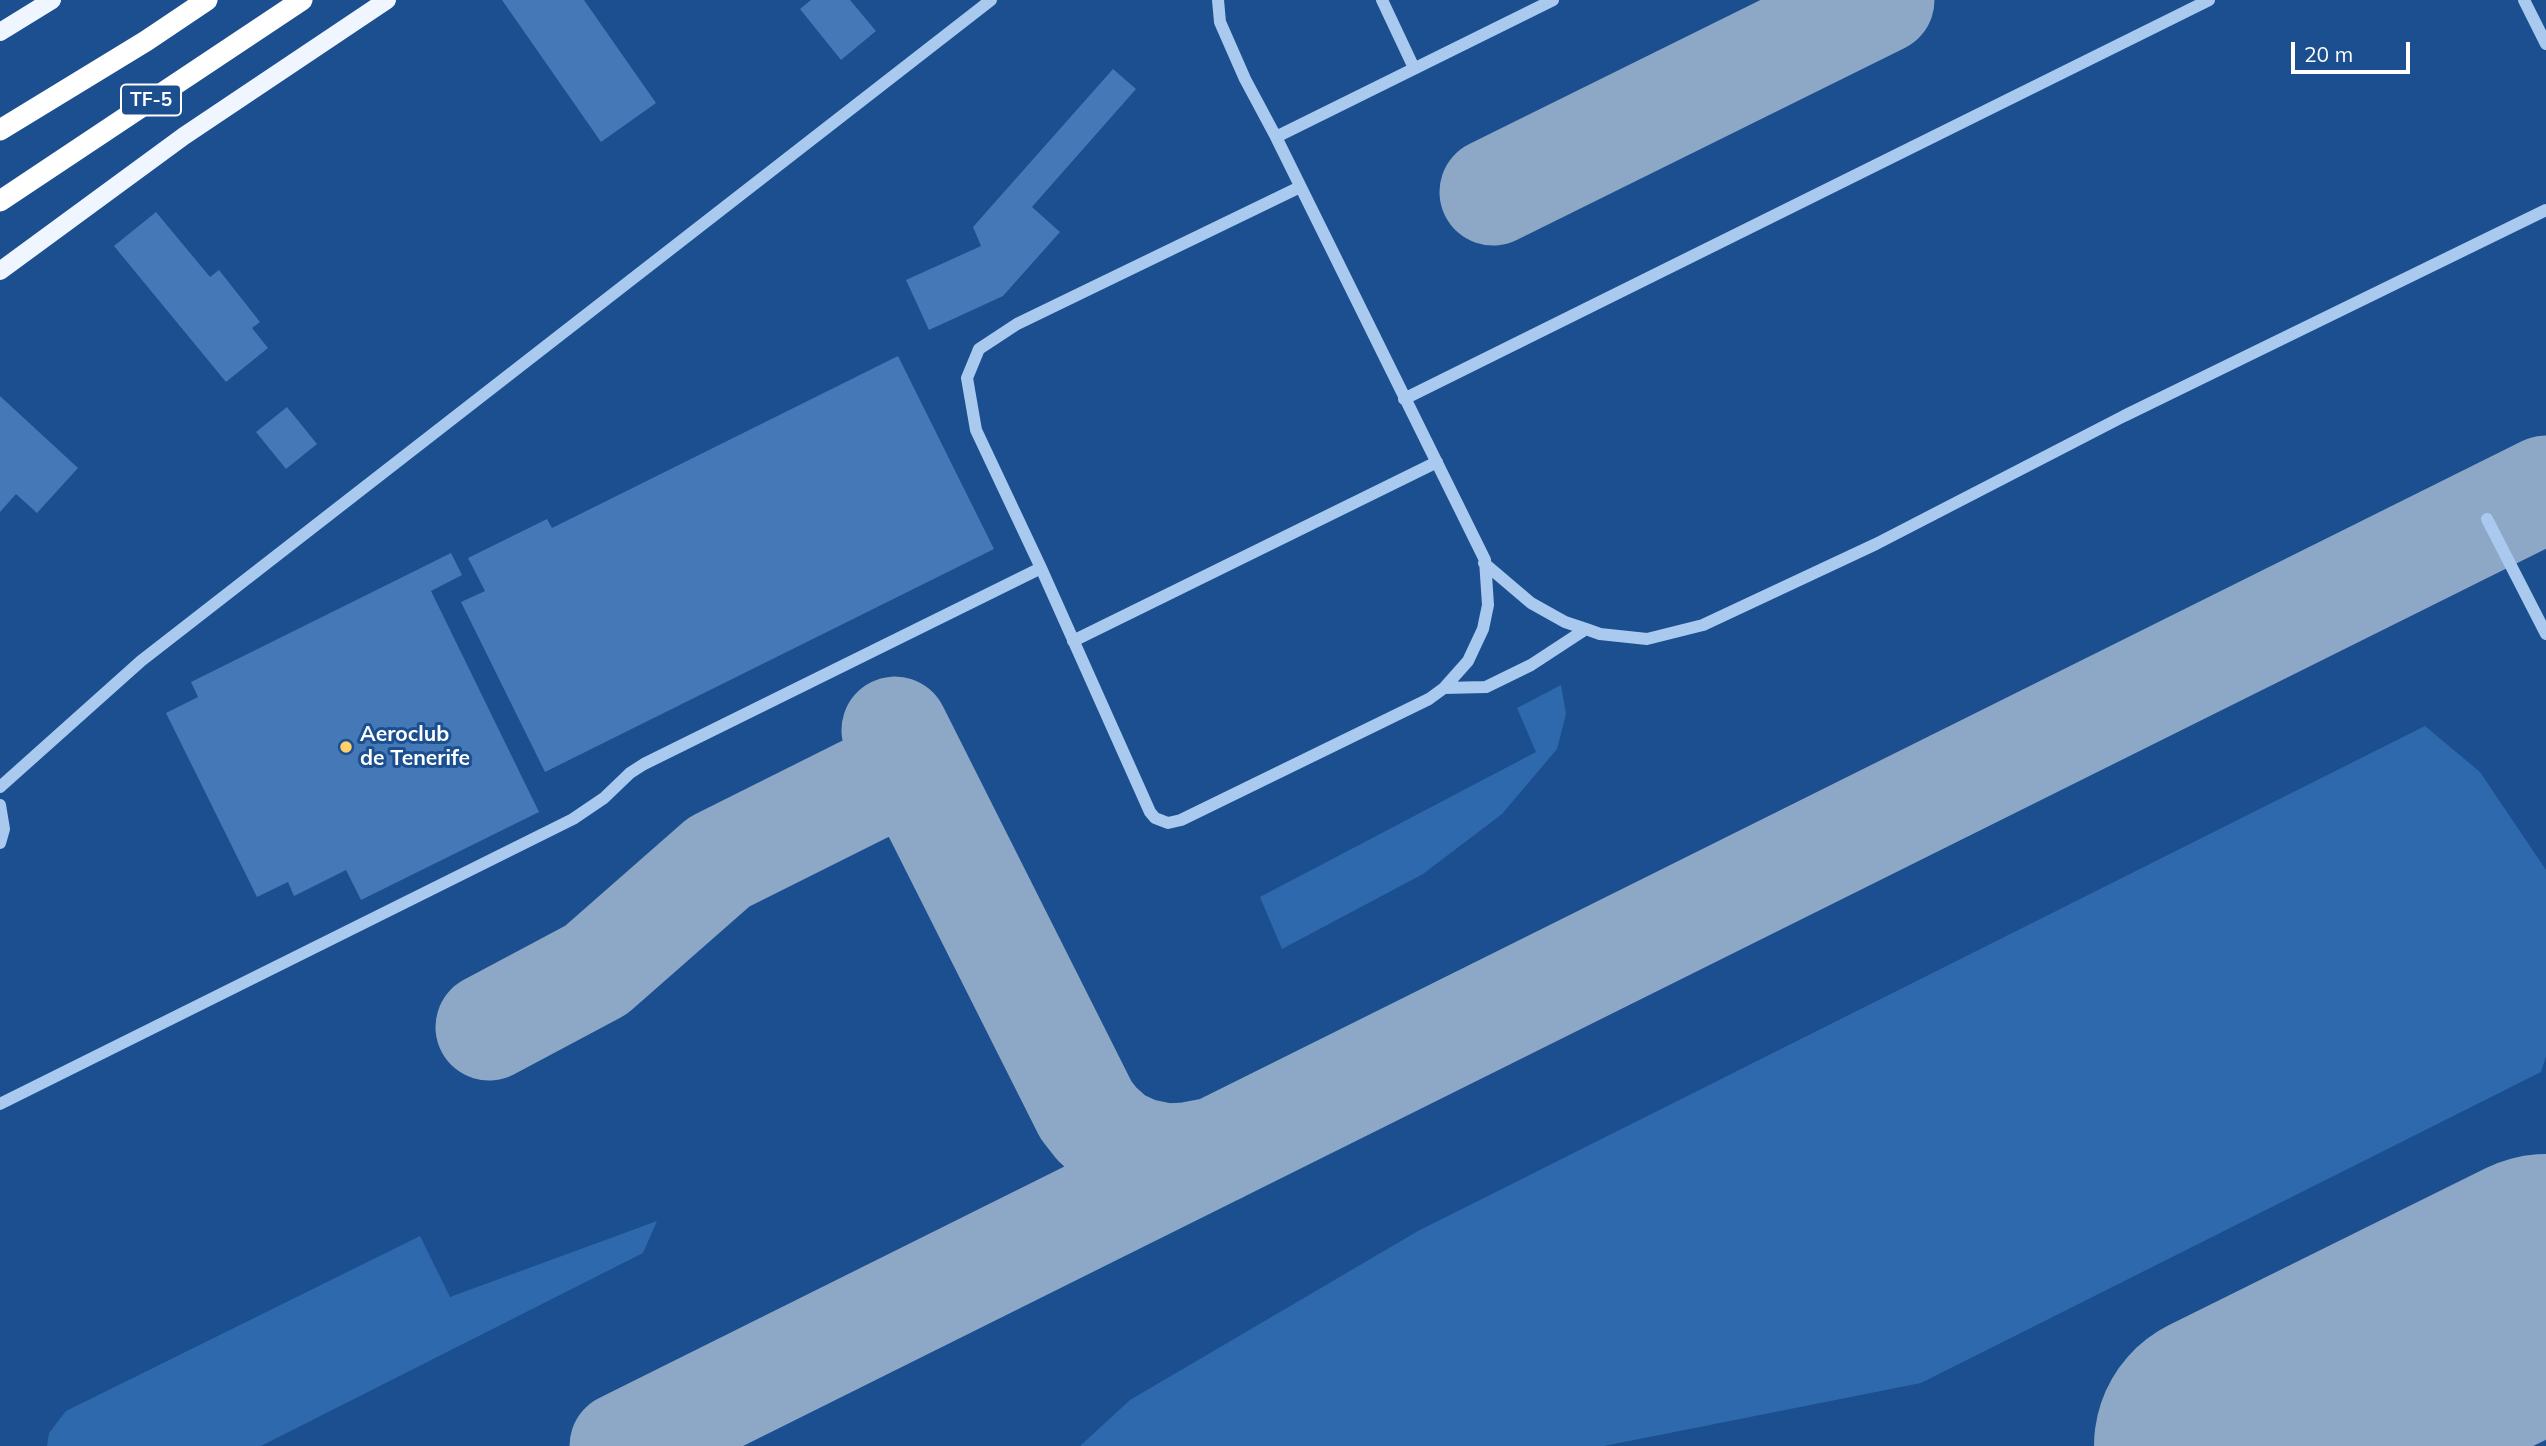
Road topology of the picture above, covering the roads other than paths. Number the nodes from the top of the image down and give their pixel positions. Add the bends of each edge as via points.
1 (52, 0) edge
2 (207, 0) edge
3 (302, 0) edge
4 (387, 0) edge
5 (991, 0) edge
6 (1218, 0) edge
7 (1382, 0) edge
8 (1553, 0) edge
9 (2209, 0) edge
10 (2524, 0) edge
11 (0, 32) edge
12 (2546, 44) edge
13 (1415, 68) junction
14 (0, 130) edge
15 (1276, 137) junction
16 (1300, 187) junction
17 (0, 201) edge
18 (2546, 210) edge
19 (0, 271) edge
20 (1404, 399) junction
21 (1437, 462) junction
22 (2487, 519) dead end
23 (1484, 563) junction
24 (1041, 568) junction
25 (1586, 629) junction
26 (2546, 634) edge
27 (1073, 641) junction
28 (1444, 688) junction
29 (0, 787) edge
30 (0, 805) edge
31 (0, 843) edge
32 (0, 1104) edge

1 - 11 main road
2 - 14 highway, TF-5
3 - 17 highway, TF-5
4 - 19 main road via 184,136
5 - 29 street via 141,661
6 - 15 street via 1220,22
7 - 13 street
8 - 13 street
9 - 20 street
10 - 12 street
13 - 15 street
15 - 16 street
16 - 20 street
16 - 24 street via 1017,324 979,349 967,378 976,430
18 - 25 street via 2124,416 1876,544 1703,625 1647,639
20 - 21 street
21 - 23 street
21 - 27 street
22 - 26 street
23 - 25 street via 1531,603
23 - 28 street via 1488,606 1483,629 1468,661
24 - 27 street
24 - 32 street via 644,764 573,819
25 - 28 street via 1531,665 1486,687
27 - 28 street via 1150,812 1168,823
30 - 31 street via 4,829

